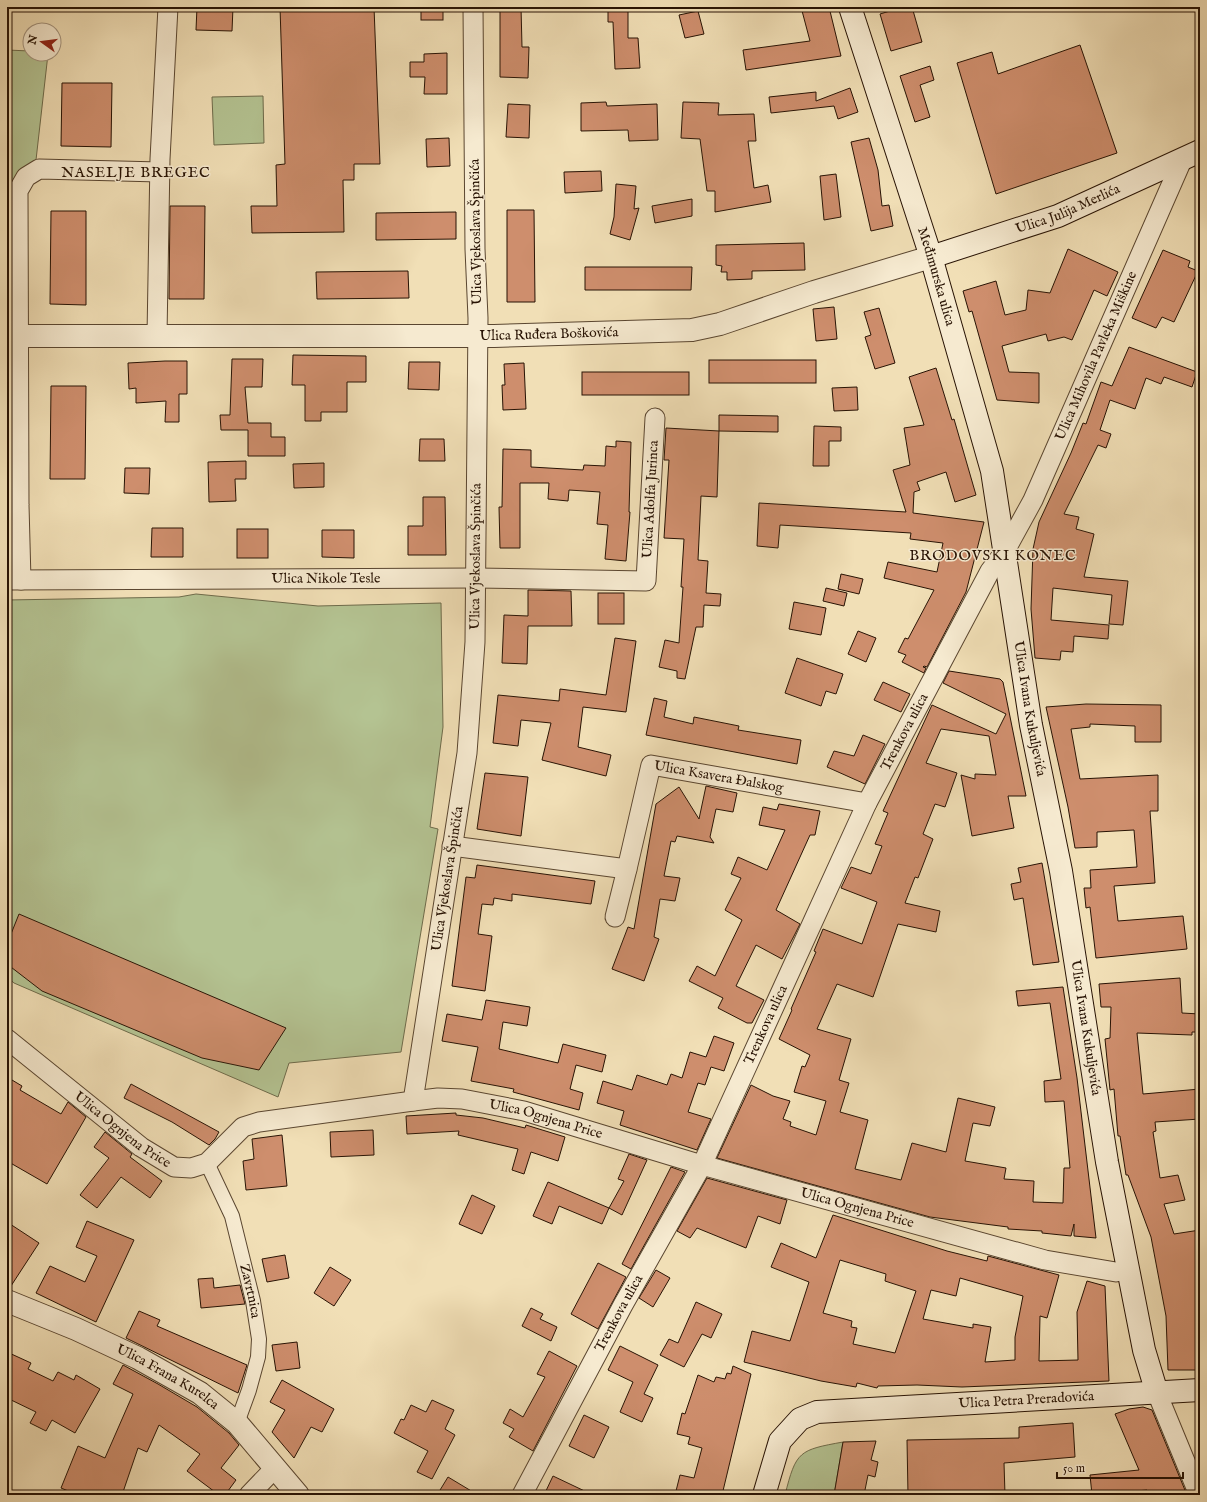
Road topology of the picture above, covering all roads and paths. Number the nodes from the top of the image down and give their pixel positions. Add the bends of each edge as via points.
1 (168, 7) edge
2 (473, 7) edge
3 (850, 7) edge
4 (1191, 154) edge
5 (160, 172) junction
6 (931, 257) junction
7 (13, 336) edge
8 (157, 336) junction
9 (478, 336) junction
10 (655, 418) dead end
11 (13, 505) edge
12 (1005, 551) junction
13 (476, 578) junction
14 (14, 580) edge
15 (646, 581) joint
16 (868, 803) junction
17 (452, 846) junction
18 (627, 869) junction
19 (615, 916) dead end
20 (7, 1039) edge
21 (413, 1101) junction
22 (207, 1163) junction
23 (702, 1164) junction
24 (1128, 1270) junction
25 (7, 1301) edge
26 (1200, 1390) edge
27 (1157, 1393) junction
28 (237, 1423) junction
29 (275, 1468) junction
30 (249, 1495) edge
31 (298, 1495) edge
32 (522, 1495) edge
33 (764, 1495) edge
34 (1199, 1495) edge

1 - 5 street
2 - 9 street, Ulica Vjekoslava Špinčića
3 - 6 main road, Međimurska ulica
4 - 6 main road, Ulica Julija Merlića via 1058,216
4 - 12 street, Ulica Mihovila Pavleka Miškine via 1033,500
5 - 7 street via 39,169 26,177 18,191
5 - 8 street
6 - 9 main road, Ulica Ruđera Boškovića via 814,292 720,324 692,330
6 - 12 main road, Međimurska ulica via 992,471
7 - 8 main road, Ulica Ruđera Boškovića
7 - 11 street
8 - 9 main road, Ulica Ruđera Boškovića
9 - 13 street, Ulica Vjekoslava Špinčića
10 - 15 street, Ulica Adolfa Jurinca
11 - 14 street
12 - 16 street, Trenkova ulica via 987,577
12 - 24 main road, Ulica Ivana Kukuljevića via 1031,725 1061,871 1106,1154
13 - 14 street, Ulica Nikole Tesle
13 - 15 street, Ulica Nikole Tesle
13 - 17 street, Ulica Vjekoslava Špinčića via 476,642 467,753
16 - 18 street, Ulica Ksavera Đalskog via 651,765
16 - 23 street, Trenkova ulica
17 - 18 street
17 - 21 street, Ulica Vjekoslava Špinčića
18 - 19 street, Ulica Ksavera Đalskog
20 - 22 street, Ulica Ognjena Price via 141,1147 174,1168 191,1168
21 - 22 street, Ulica Ognjena Price via 259,1122 244,1127
21 - 23 street, Ulica Ognjena Price via 438,1098 462,1100 524,1111
22 - 28 street, Zavrtnica via 232,1216 253,1301 259,1338 256,1364
23 - 24 street, Ulica Ognjena Price via 1045,1260 1116,1272
23 - 32 street, Trenkova ulica via 623,1305
24 - 27 main road, Ulica Ivana Kukuljevića via 1144,1350
25 - 28 main road, Ulica Frana Kurelca via 138,1358 200,1393
26 - 27 main road, Ulica Petra Preradovića
27 - 33 main road, Ulica Petra Preradovića via 817,1412 800,1419 780,1441
27 - 34 street, Ulica Ivana Kukuljevića
28 - 29 main road, Ulica Frana Kurelca
29 - 30 street
29 - 31 main road, Ulica Frana Kurelca

